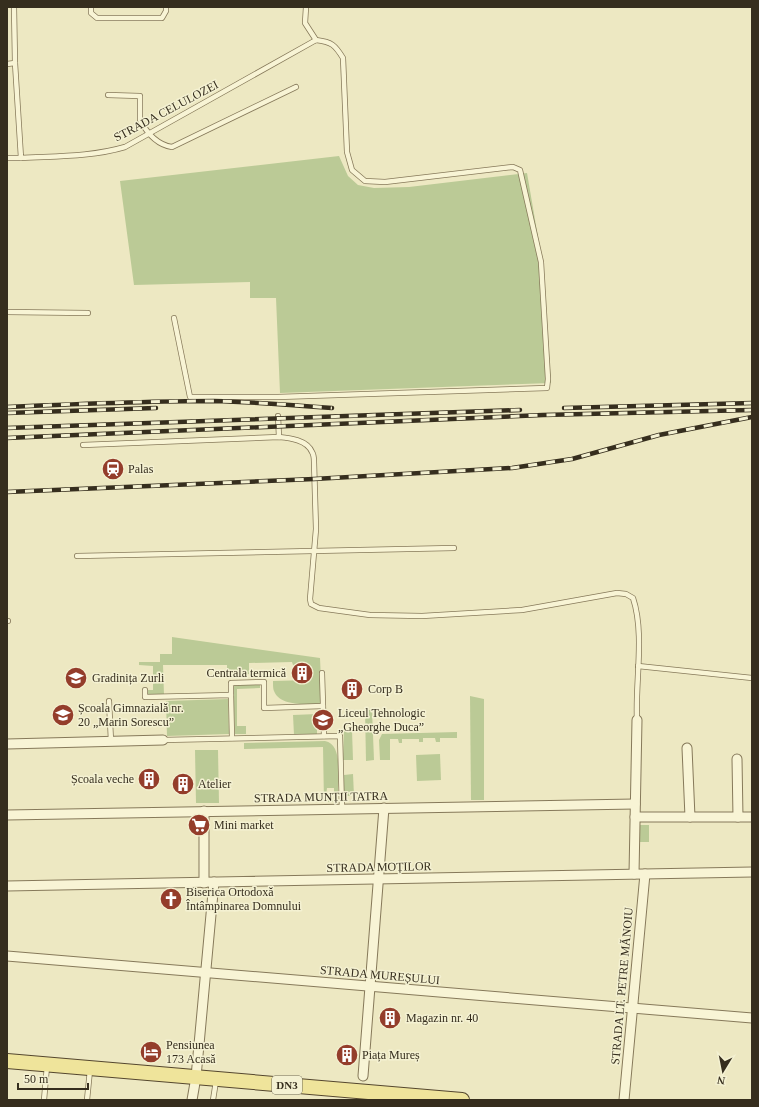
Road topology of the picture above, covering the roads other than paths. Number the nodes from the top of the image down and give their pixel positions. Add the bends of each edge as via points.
1 (14, 7) edge
2 (91, 7) edge
3 (166, 7) edge
4 (306, 7) edge
5 (316, 40) junction
6 (15, 63) junction
7 (7, 64) edge
8 (296, 87) dead end
9 (108, 95) dead end
10 (149, 134) junction
11 (7, 158) edge
12 (21, 158) junction
13 (7, 312) edge
14 (88, 313) dead end
15 (174, 318) dead end
16 (278, 416) dead end
17 (279, 437) junction
18 (84, 445) dead end
19 (454, 548) dead end
20 (314, 550) junction
21 (77, 556) dead end
22 (638, 666) junction
23 (322, 673) dead end
24 (752, 678) edge
25 (145, 690) dead end
26 (231, 695) junction
27 (110, 702) dead end
28 (323, 706) junction
29 (637, 720) joint
30 (324, 736) junction
31 (232, 738) junction
32 (163, 740) joint
33 (111, 741) junction
34 (7, 744) edge
35 (687, 748) dead end
36 (737, 759) dead end
37 (635, 804) junction
38 (384, 808) junction
39 (342, 809) junction
40 (204, 811) junction
41 (7, 814) edge
42 (634, 817) junction
43 (690, 817) junction
44 (738, 817) junction
45 (752, 817) edge
46 (752, 872) edge
47 (634, 874) junction
48 (645, 874) junction
49 (378, 879) junction
50 (204, 882) junction
51 (214, 882) junction
52 (7, 886) edge
53 (7, 956) edge
54 (206, 973) junction
55 (370, 986) junction
56 (633, 1008) junction
57 (752, 1018) edge
58 (7, 1062) edge
59 (47, 1065) junction
60 (90, 1068) junction
61 (362, 1076) dead end
62 (196, 1077) junction
63 (216, 1079) junction
64 (44, 1100) edge
65 (87, 1100) edge
66 (192, 1100) edge
67 (213, 1100) edge
68 (462, 1100) edge
69 (624, 1100) edge

1 - 6 lane
2 - 3 lane via 91,13 97,18 162,18
4 - 5 lane via 305,23
5 - 10 lane, STRADA CELULOZEI
5 - 15 lane via 336,46 343,58 347,152 352,170 365,181 385,182 513,167 520,170 541,262 547,388 278,397 190,397
6 - 7 lane
6 - 12 lane
8 - 10 lane via 172,147 164,146
9 - 10 lane via 140,96 140,120
10 - 12 lane, STRADA CELULOZEI via 125,147 109,152
11 - 12 lane, STRADA CELULOZEI
13 - 14 lane
16 - 17 lane
17 - 18 lane
17 - 20 lane via 293,439 307,445 312,451 316,517
19 - 20 lane
20 - 21 lane
20 - 22 lane via 311,604 341,611 370,615 422,616 522,610 617,593 626,594 633,598 637,609
22 - 24 lane
22 - 29 lane
23 - 28 lane
25 - 26 lane via 145,697
26 - 28 lane via 231,683 264,682 264,708
26 - 31 lane
27 - 33 lane
28 - 30 lane
29 - 37 street
30 - 31 lane
30 - 39 lane via 340,736
31 - 32 lane
32 - 33 street
33 - 34 street
35 - 43 street
36 - 44 street
37 - 38 street, STRADA MUNȚII TATRA
37 - 42 street
38 - 39 street, STRADA MUNȚII TATRA
38 - 49 street
39 - 40 street, STRADA MUNȚII TATRA
40 - 41 street, STRADA MUNȚII TATRA
40 - 50 street
42 - 43 street
42 - 47 street
43 - 44 street
44 - 45 street
46 - 48 street, STRADA MOȚILOR
47 - 48 street, STRADA MOȚILOR
47 - 49 street, STRADA MOȚILOR
48 - 56 street, STRADA LT. PETRE MĂNOIU
49 - 51 street, STRADA MOȚILOR
49 - 55 street
50 - 51 street, STRADA MOȚILOR
50 - 52 street, STRADA MOȚILOR
51 - 54 street
53 - 54 street, STRADA MUREȘULUI
54 - 55 street, STRADA MUREȘULUI
54 - 62 street
55 - 56 street, STRADA MUREȘULUI
55 - 61 street
56 - 57 street, STRADA MUREȘULUI
56 - 69 street, STRADA LT. PETRE MĂNOIU
58 - 59 main road, DN3
59 - 60 main road, DN3
59 - 64 lane
60 - 62 main road, DN3
60 - 65 lane
62 - 63 main road, DN3
62 - 66 street
63 - 67 lane
63 - 68 main road, DN3

